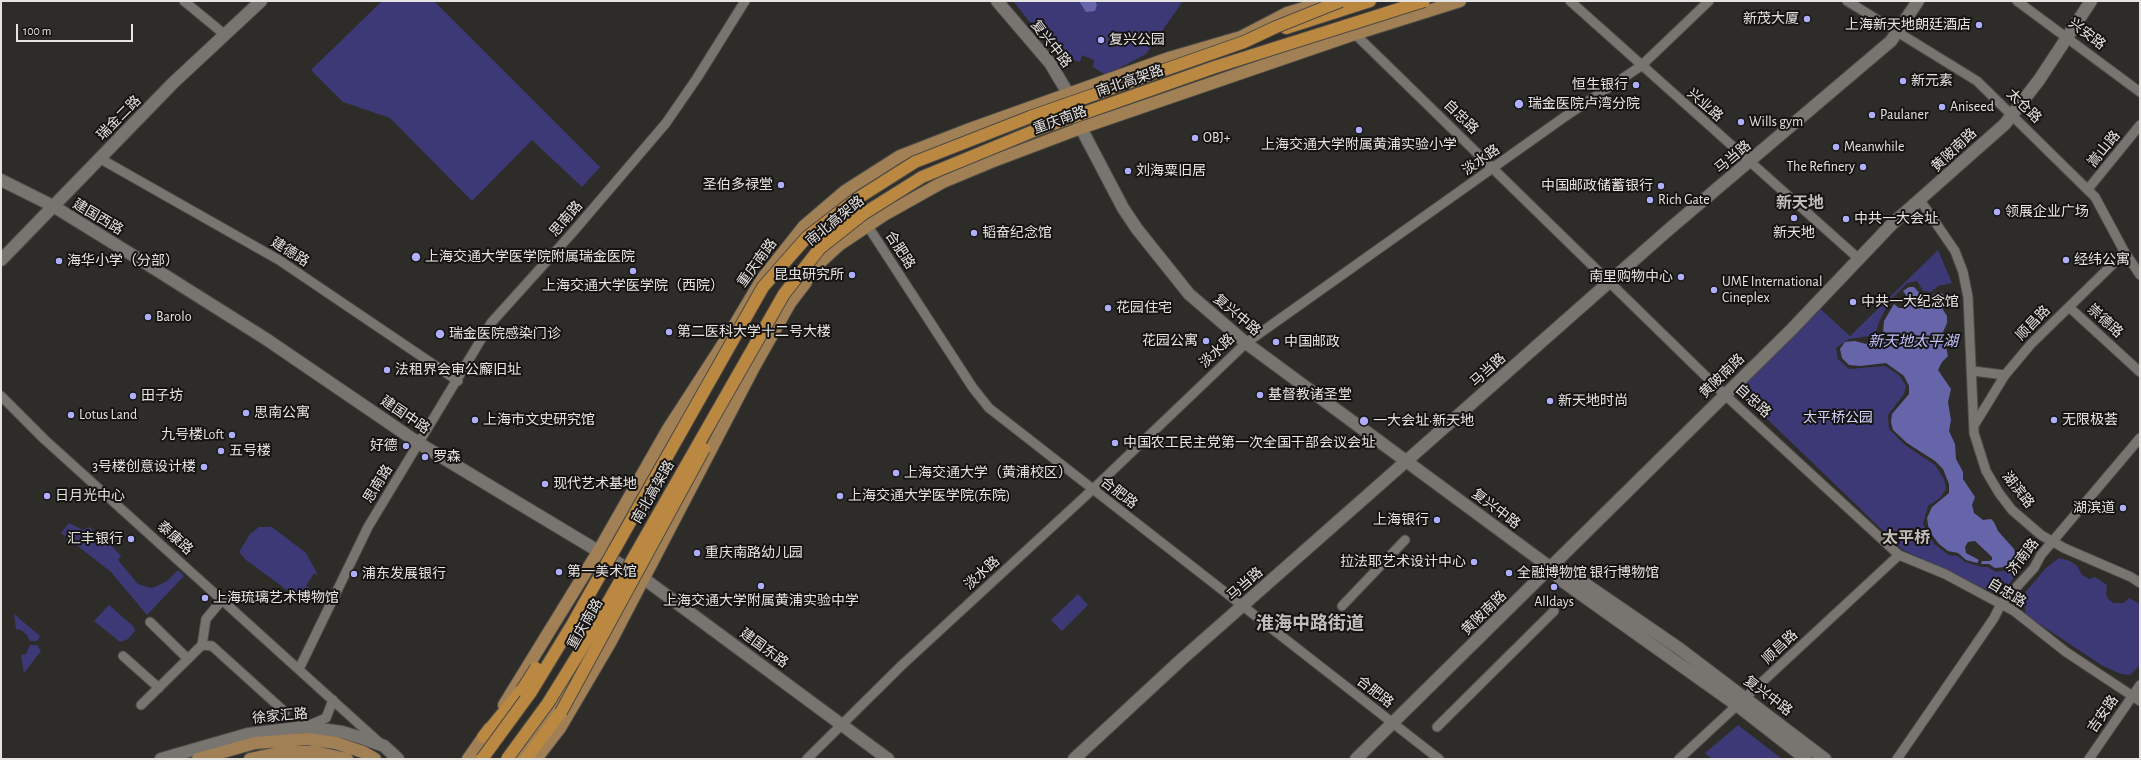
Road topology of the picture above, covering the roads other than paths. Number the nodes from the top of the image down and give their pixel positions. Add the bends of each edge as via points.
1 (184, 1) edge
2 (261, 1) edge
3 (745, 1) edge
4 (996, 1) edge
5 (1328, 1) edge
6 (1341, 1) edge
7 (1363, 1) edge
8 (1370, 1) edge
9 (1424, 1) edge
10 (1460, 1) edge
11 (1570, 1) edge
12 (1710, 1) edge
13 (1846, 1) edge
14 (1918, 1) edge
15 (2017, 1) edge
16 (2091, 1) edge
17 (1300, 10) junction
18 (1318, 14) junction
19 (224, 34) junction
20 (1355, 34) junction
21 (1897, 34) junction
22 (2068, 38) junction
23 (1243, 40) junction
24 (1641, 66) junction
25 (2140, 92) edge
26 (1069, 95) junction
27 (2013, 115) junction
28 (2140, 125) edge
29 (1081, 128) junction
30 (99, 158) junction
31 (1749, 162) junction
32 (1494, 168) junction
33 (1, 180) edge
34 (2088, 189) junction
35 (845, 191) junction
36 (1920, 200) junction
37 (52, 206) junction
38 (868, 226) junction
39 (2124, 251) junction
40 (1859, 259) junction
41 (1, 260) edge
42 (2140, 275) edge
43 (1610, 282) junction
44 (177, 283) joint
45 (2068, 307) junction
46 (1246, 343) junction
47 (1973, 371) junction
48 (2140, 372) edge
49 (2005, 375) junction
50 (458, 381) junction
51 (732, 383) junction
52 (1724, 394) junction
53 (1, 396) edge
54 (691, 412) junction
55 (1975, 424) junction
56 (2140, 438) edge
57 (420, 444) junction
58 (1408, 462) junction
59 (1092, 490) junction
60 (1406, 540) dead end
61 (2052, 542) junction
62 (602, 555) junction
63 (1899, 555) junction
64 (620, 565) joint
65 (1551, 568) junction
66 (638, 575) junction
67 (2140, 583) edge
68 (222, 600) junction
69 (2001, 604) junction
70 (1242, 606) junction
71 (1342, 606) dead end
72 (1554, 611) dead end
73 (150, 622) dead end
74 (202, 645) junction
75 (123, 656) dead end
76 (188, 659) junction
77 (299, 669) junction
78 (2140, 685) edge
79 (160, 688) junction
80 (2136, 698) edge
81 (333, 700) junction
82 (1742, 702) junction
83 (141, 705) dead end
84 (285, 712) dead end
85 (1393, 723) junction
86 (842, 724) junction
87 (305, 727) junction
88 (1437, 727) dead end
89 (484, 737) junction
90 (384, 746) junction
91 (161, 759) edge
92 (198, 759) edge
93 (250, 759) edge
94 (347, 759) edge
95 (375, 759) edge
96 (398, 759) edge
97 (468, 759) edge
98 (482, 759) edge
99 (507, 759) edge
100 (518, 759) edge
101 (526, 759) edge
102 (536, 759) edge
103 (806, 759) edge
104 (888, 759) edge
105 (1074, 759) edge
106 (1356, 759) edge
107 (1439, 759) edge
108 (1679, 759) edge
109 (1806, 759) edge
110 (1825, 759) edge
111 (1897, 759) edge
112 (2089, 759) edge

1 - 19 street
2 - 19 street, 瑞金二路
3 - 50 street, 思南路 via 666,123 491,323
4 - 26 street, 复兴中路 via 1050,63
5 - 17 main road, 重庆南路
6 - 23 highway, bridge
7 - 18 main road, 重庆南路
8 - 23 highway, 南北高架路, bridge
9 - 51 highway, 南北高架路, bridge via 1215,67 1036,130 922,177 863,214 820,248 784,294
10 - 20 main road, 重庆南路
11 - 24 street, 兴业路
12 - 24 street, 淡水路
13 - 21 street, 太仓路
14 - 21 street, 马当路
15 - 22 street, 兴安路
16 - 22 street, 黄陂南路
17 - 18 main road, 重庆南路
17 - 23 main road, 重庆南路 via 1286,13
18 - 23 main road, 重庆南路
19 - 30 street, 瑞金二路
20 - 29 main road, 重庆南路
20 - 32 street, 自忠路
21 - 27 street, 太仓路 via 1977,81
21 - 31 street, 马当路
22 - 25 street, 兴安路
22 - 27 street, 黄陂南路
23 - 26 main road, 重庆南路 via 1169,58
23 - 54 highway, 南北高架路, bridge via 1030,117 915,162 855,200 807,237 763,287
24 - 31 street, 兴业路
24 - 32 street, 淡水路
26 - 29 street, 复兴中路
26 - 35 main road, 重庆南路 via 966,130 900,156
27 - 34 street, 太仓路
27 - 36 street, 黄陂南路
28 - 34 street, 嵩山路
29 - 38 main road, 重庆南路 via 943,182
29 - 46 street, 复兴中路 via 1123,208 1137,229 1189,294
30 - 37 street, 瑞金二路
30 - 50 street, 建德路 via 279,260
31 - 40 street, 兴业路
31 - 43 street, 马当路
32 - 43 street, 自忠路
32 - 46 street, 淡水路
33 - 37 street, 建国西路
34 - 39 street, 太仓路 via 2095,197
35 - 38 street, 合肥路
35 - 62 main road, 重庆南路 via 804,226 762,279
36 - 40 street, 黄陂南路 via 1892,224
36 - 47 street, 湖滨路 via 1955,251 1963,272 1968,297
37 - 41 street, 瑞金二路
37 - 44 street, 建国西路
38 - 59 street, 合肥路 via 980,398 999,417
38 - 66 main road, 重庆南路 via 825,258 790,303
39 - 42 street, 太仓路
39 - 45 street, 顺昌路 via 2114,264
40 - 52 street, 黄陂南路 via 1792,329
43 - 52 street, 自忠路
43 - 58 street, 马当路
44 - 57 street, 建国中路 via 266,339
45 - 48 street, 崇德路
45 - 49 street, 顺昌路
46 - 58 street, 复兴中路
46 - 59 street, 淡水路
47 - 49 street
47 - 55 street, 湖滨路
49 - 55 street, 顺昌路
50 - 57 street, 思南路
51 - 99 highway, 南北高架路, bridge via 579,653 548,703
51 - 101 highway, bridge via 701,454 561,712
52 - 63 street, 自忠路
52 - 65 street, 黄陂南路
53 - 68 street, 泰康路 via 50,444
54 - 89 highway, bridge via 661,452 561,628 522,690
54 - 98 highway, 南北高架路, bridge via 531,692
55 - 61 street, 湖滨路 via 1977,444 1986,471 1999,493 2026,523
56 - 61 street, 济南路
57 - 62 street, 建国中路
57 - 77 street, 思南路 via 368,527
58 - 65 street, 复兴中路
58 - 70 street, 马当路
59 - 70 street, 合肥路
59 - 86 street, 淡水路 via 901,666
60 - 71 street
61 - 67 street, 湖滨路 via 2132,577
61 - 69 street, 济南路 via 2034,568
62 - 64 street, 建国中路
62 - 89 main road, 重庆南路
63 - 69 street, 自忠路 via 1945,574
63 - 82 street, 顺昌路
64 - 66 street, 建国东路
65 - 82 street, 复兴中路 via 1565,570 1680,649
65 - 85 street, 黄陂南路
66 - 86 street, 建国东路
66 - 100 main road, 重庆南路 via 555,709
66 - 102 main road, 重庆南路 via 610,643 560,728
68 - 74 street via 206,619
68 - 77 street, 泰康路
69 - 80 street, 自忠路 via 2066,652
69 - 111 street, 济南路
70 - 85 street, 合肥路
70 - 105 street, 马当路
72 - 88 street
73 - 76 street
74 - 76 street
74 - 84 street via 212,646
75 - 79 street
76 - 79 street
77 - 81 street, 泰康路
78 - 80 street, 吉安路
79 - 83 street
80 - 112 street, 吉安路
81 - 87 street via 326,718
81 - 90 street, 泰康路
82 - 108 street, 顺昌路
82 - 109 street, 复兴中路
82 - 110 street, 复兴中路
85 - 106 street, 黄陂南路
85 - 107 street, 合肥路
86 - 103 street, 淡水路
86 - 104 street, 建国东路
87 - 90 street, 徐家汇路 via 342,732
87 - 91 street, 徐家汇路 via 248,734
89 - 97 main road, 重庆南路
90 - 96 street, 徐家汇路
92 - 95 main road, 徐家汇路 via 255,743 307,739 336,743
93 - 94 main road via 282,752 315,752

